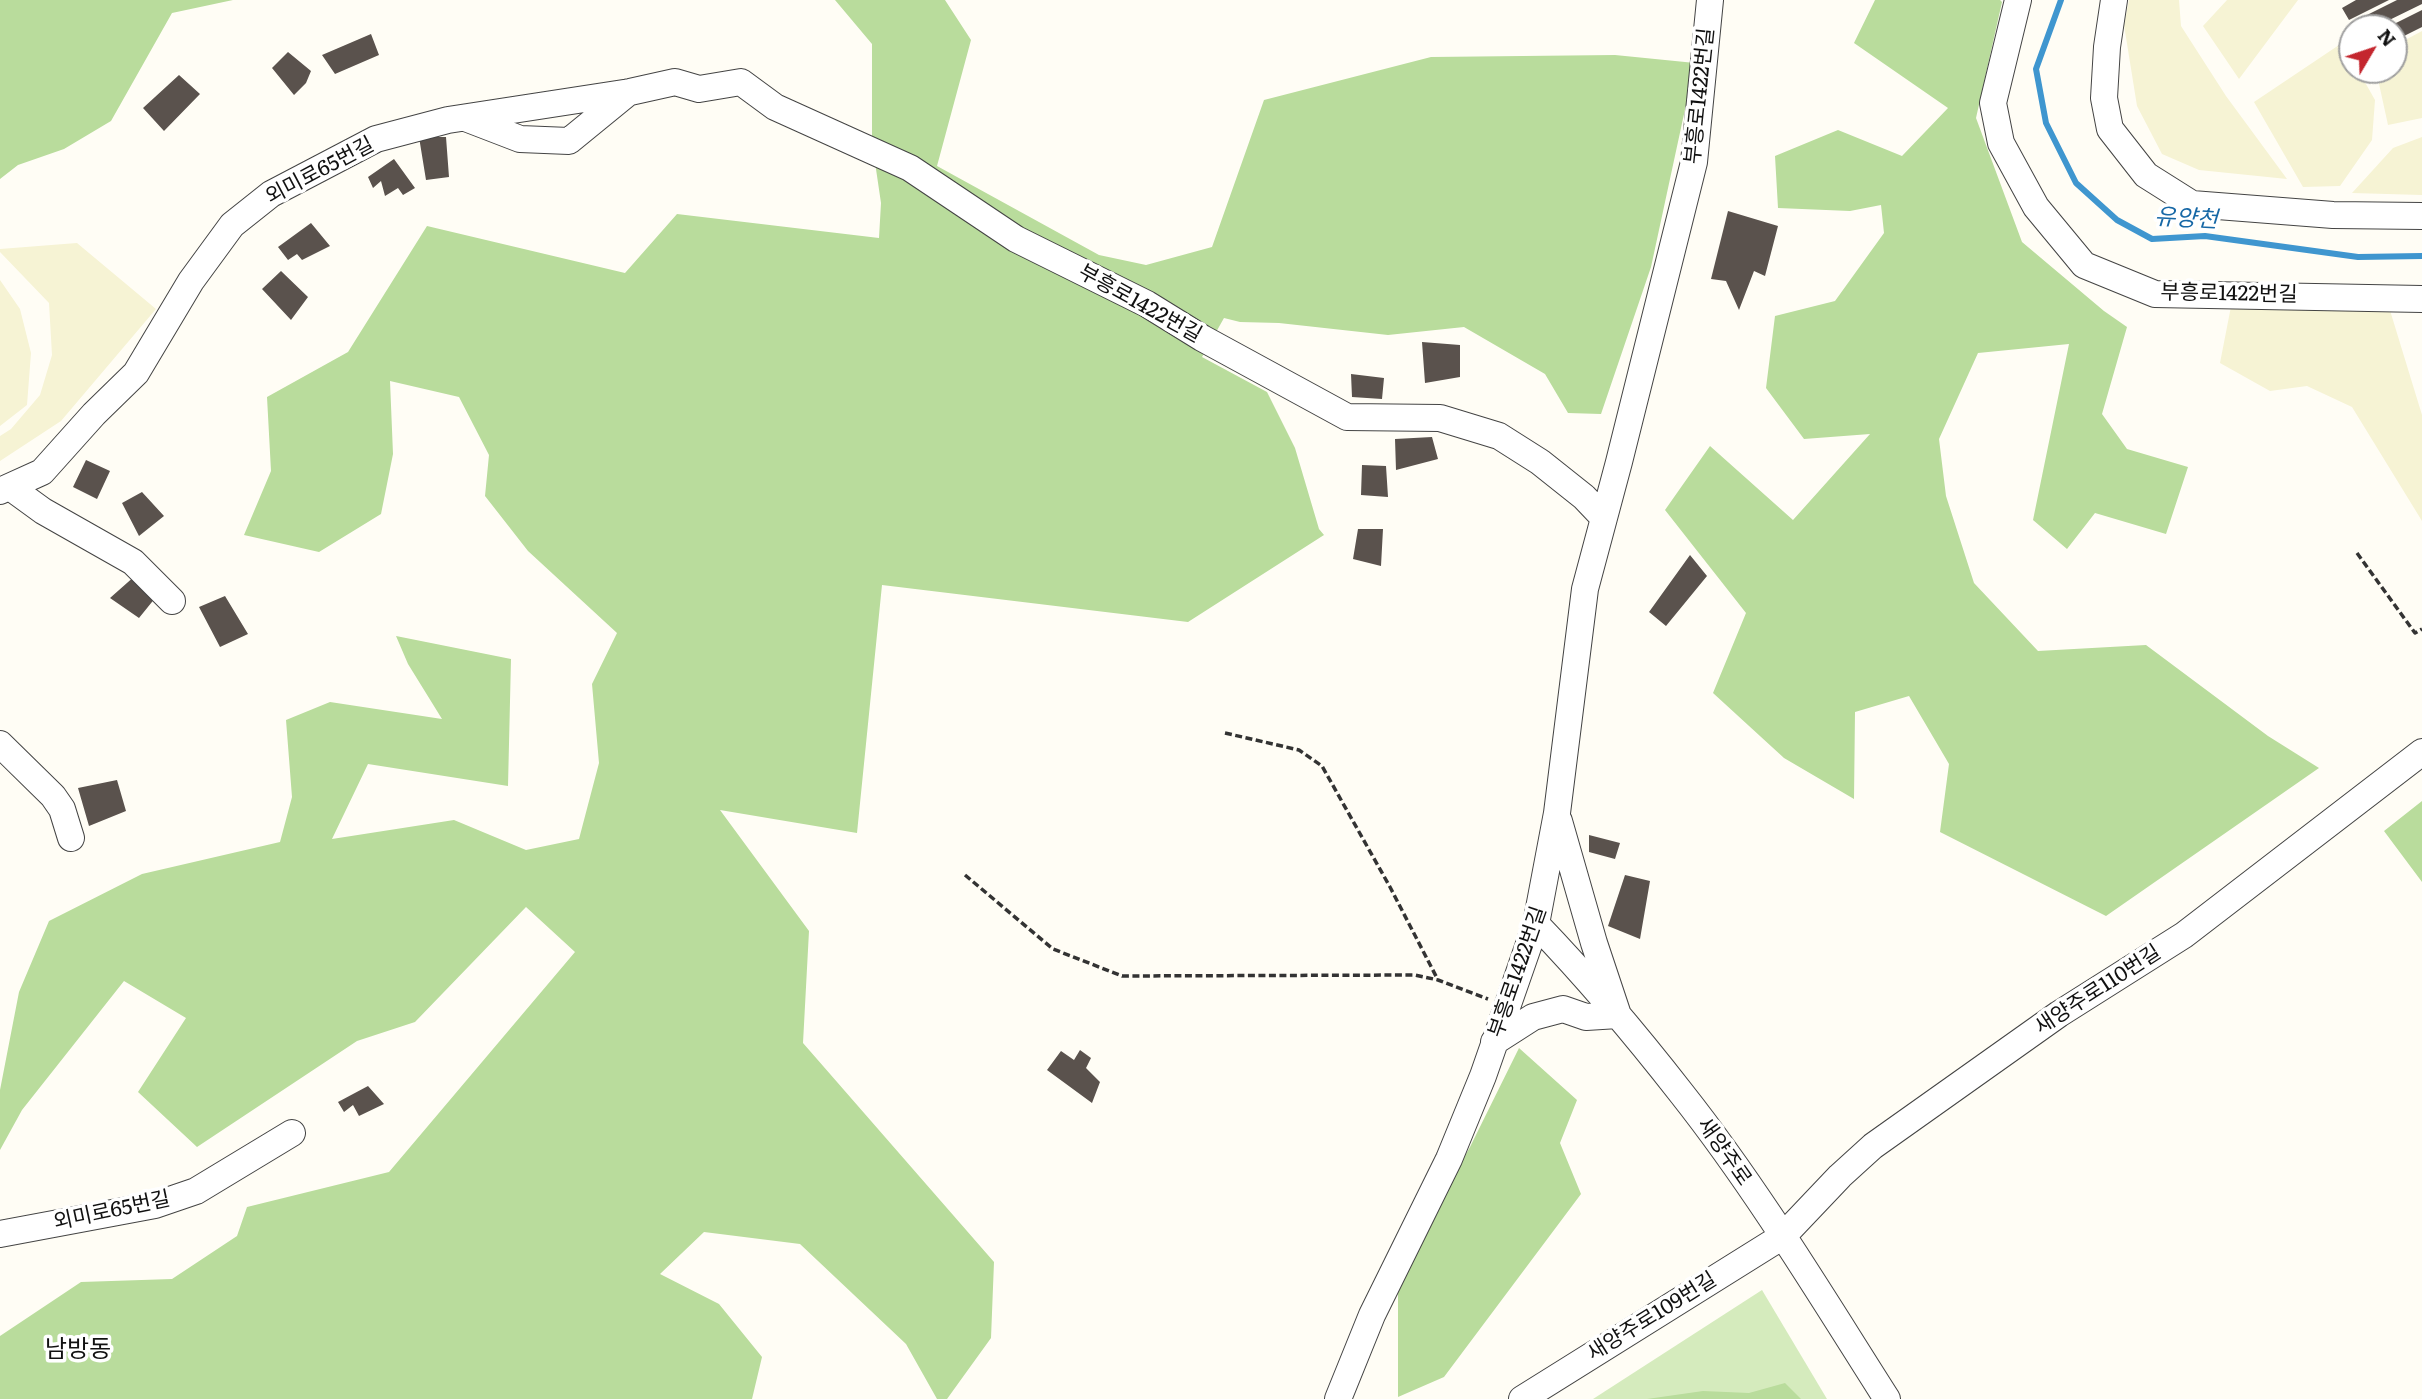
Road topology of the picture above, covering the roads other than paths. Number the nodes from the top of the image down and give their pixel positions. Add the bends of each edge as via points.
1 (1710, 0) edge
2 (2018, 0) edge
3 (2114, 0) edge
4 (675, 82) joint
5 (629, 92) junction
6 (467, 119) junction
7 (2422, 216) edge
8 (2422, 299) edge
9 (5, 489) edge
10 (1604, 518) junction
11 (172, 601) dead end
12 (0, 744) edge
13 (2422, 752) edge
14 (1557, 813) junction
15 (71, 838) dead end
16 (1536, 923) junction
17 (1618, 1016) junction
18 (1494, 1042) junction
19 (292, 1133) dead end
20 (0, 1234) edge
21 (1783, 1236) junction
22 (1338, 1399) edge
23 (1522, 1399) edge
24 (1887, 1399) edge

1 - 10 street, 부흥로1422번길 via 1695,162
2 - 8 street, 부흥로1422번길 via 1993,103 2001,143 2036,206 2084,265 2155,294
3 - 7 street via 2104,98 2110,129 2146,175 2192,204 2333,215
4 - 5 street, 외미로65번길
4 - 10 street, 부흥로1422번길 via 699,89 741,82 775,107 910,168 1016,239 1147,304 1347,417 1440,418 1499,436 1540,462
5 - 6 street, 외미로65번길
5 - 6 street via 569,141 520,139
6 - 9 street, 외미로65번길 via 376,139 271,194 232,225 191,281 136,373 41,472
9 - 11 street, 외미로65번길 via 133,562
10 - 14 street, 부흥로1422번길 via 1585,590
12 - 15 street via 62,808
13 - 21 street, 새양주로110번길 via 2184,935 2059,1014 1873,1146
14 - 16 street, 부흥로1422번길
14 - 17 street
16 - 17 street, 새양주로
16 - 18 street, 부흥로1422번길
17 - 18 street via 1586,1017 1563,1009 1533,1017
17 - 21 street, 새양주로 via 1683,1095
18 - 22 street, 부흥로1422번길 via 1449,1159 1372,1315
19 - 20 street, 외미로65번길 via 196,1191 155,1205
21 - 23 street, 새양주로109번길
21 - 24 street, 새양주로

